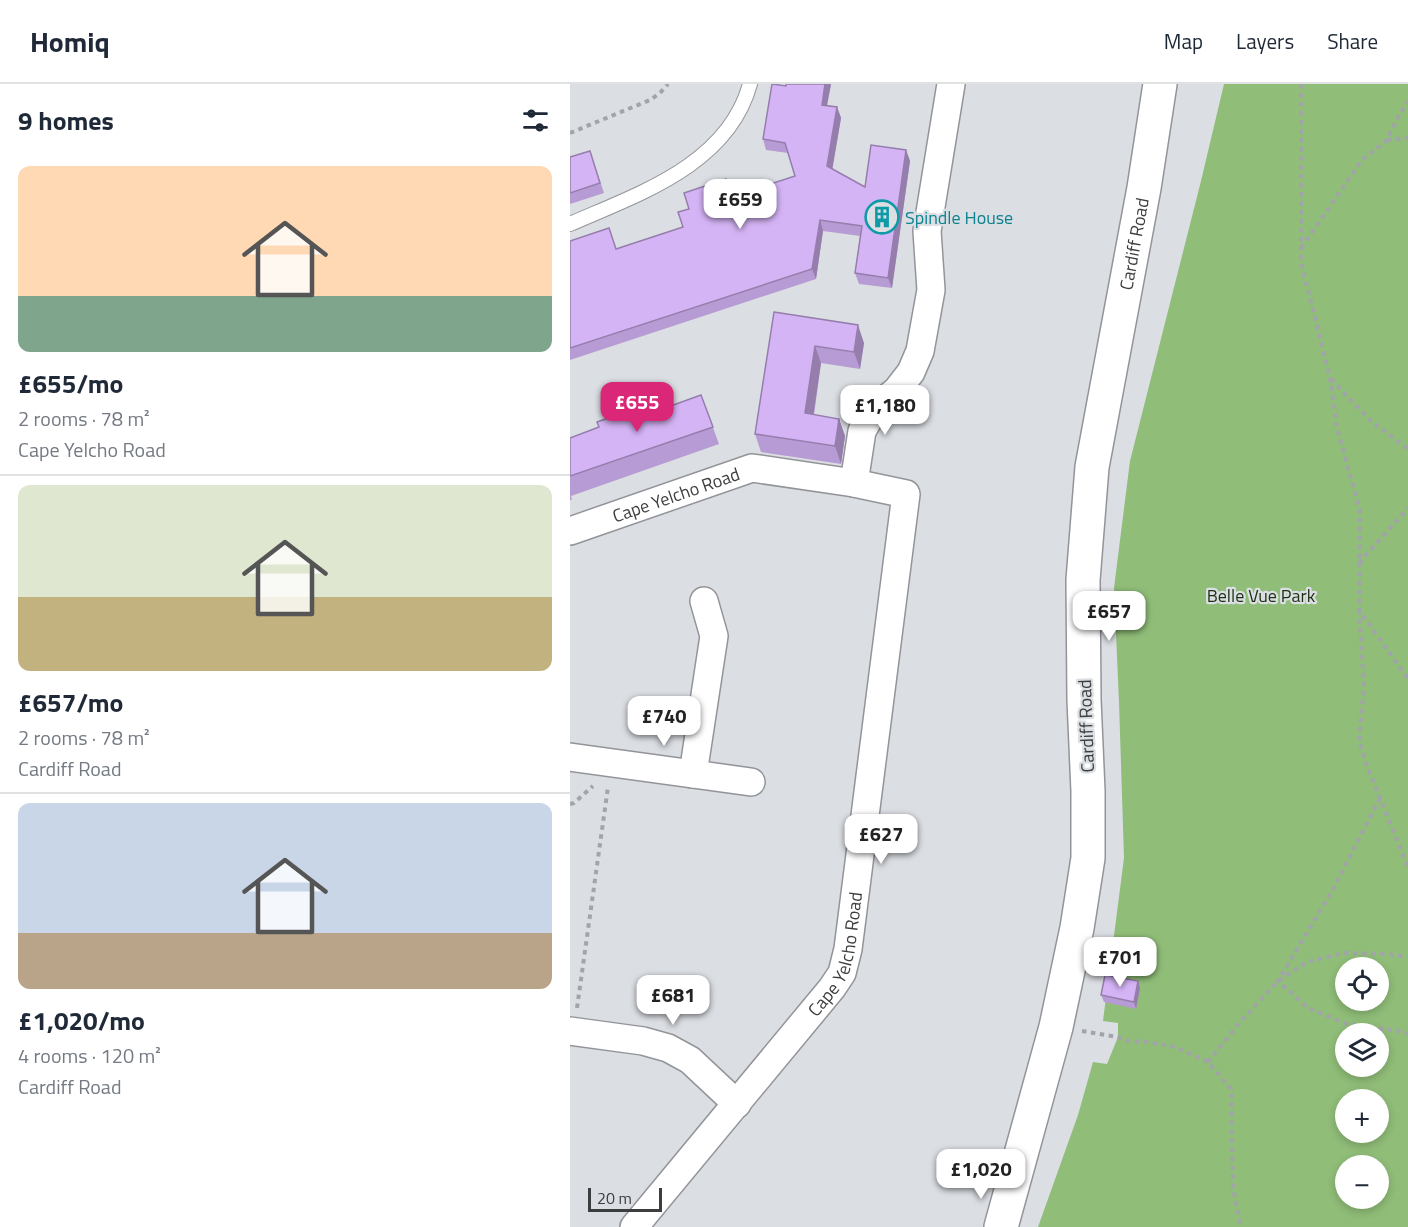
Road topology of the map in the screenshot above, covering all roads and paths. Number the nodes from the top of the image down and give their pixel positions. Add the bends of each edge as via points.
1 (668, 84) edge
2 (750, 84) edge
3 (951, 84) edge
4 (1160, 84) edge
5 (1301, 84) edge
6 (1408, 102) edge
7 (570, 133) edge
8 (1408, 138) edge
9 (1386, 141) junction
10 (570, 224) edge
11 (1301, 248) junction
12 (1330, 378) junction
13 (1408, 449) edge
14 (854, 483) junction
15 (1408, 508) edge
16 (570, 531) edge
17 (1359, 563) junction
18 (704, 601) dead end
19 (1359, 610) junction
20 (1408, 679) edge
21 (570, 757) edge
22 (612, 762) junction
23 (693, 774) junction
24 (751, 782) dead end
25 (1380, 798) junction
26 (1408, 867) edge
27 (1408, 957) edge
28 (1278, 981) junction
29 (1056, 1027) junction
30 (572, 1031) edge
31 (1408, 1034) edge
32 (1208, 1062) junction
33 (736, 1104) junction
34 (1011, 1186) junction
35 (633, 1227) edge
36 (993, 1227) edge
37 (1001, 1227) edge
38 (1241, 1227) edge

1 - 7 path via 639,106
2 - 10 lane via 732,124 709,150 681,171
3 - 14 street via 927,231 931,290 920,351 911,372 879,405 862,431
4 - 29 main road, Cardiff Road via 1092,467 1083,580 1088,858
5 - 11 path
6 - 9 path
8 - 9 path
9 - 11 path via 1362,160
11 - 12 path via 1301,262
12 - 13 path via 1371,421
12 - 17 path via 1337,428 1360,511
14 - 16 street, Cape Yelcho Road via 752,468
14 - 33 street, Cape Yelcho Road via 906,494 848,950 842,973 832,988
15 - 17 path
17 - 19 path
18 - 23 street via 714,636
19 - 20 path
19 - 25 path via 1364,686 1359,741
21 - 22 street
22 - 23 street
22 - 30 path
23 - 24 street
25 - 26 path
25 - 28 path via 1333,889
27 - 28 path via 1344,953 1307,962
28 - 31 path via 1308,1008 1347,1024
28 - 32 path
29 - 32 path via 1175,1047
29 - 34 main road, Cardiff Road
30 - 33 street via 668,1048 690,1060
32 - 38 path via 1231,1089 1233,1188
33 - 35 street, Cape Yelcho Road
34 - 36 main road, Cardiff Road
34 - 37 main road, Cardiff Road

